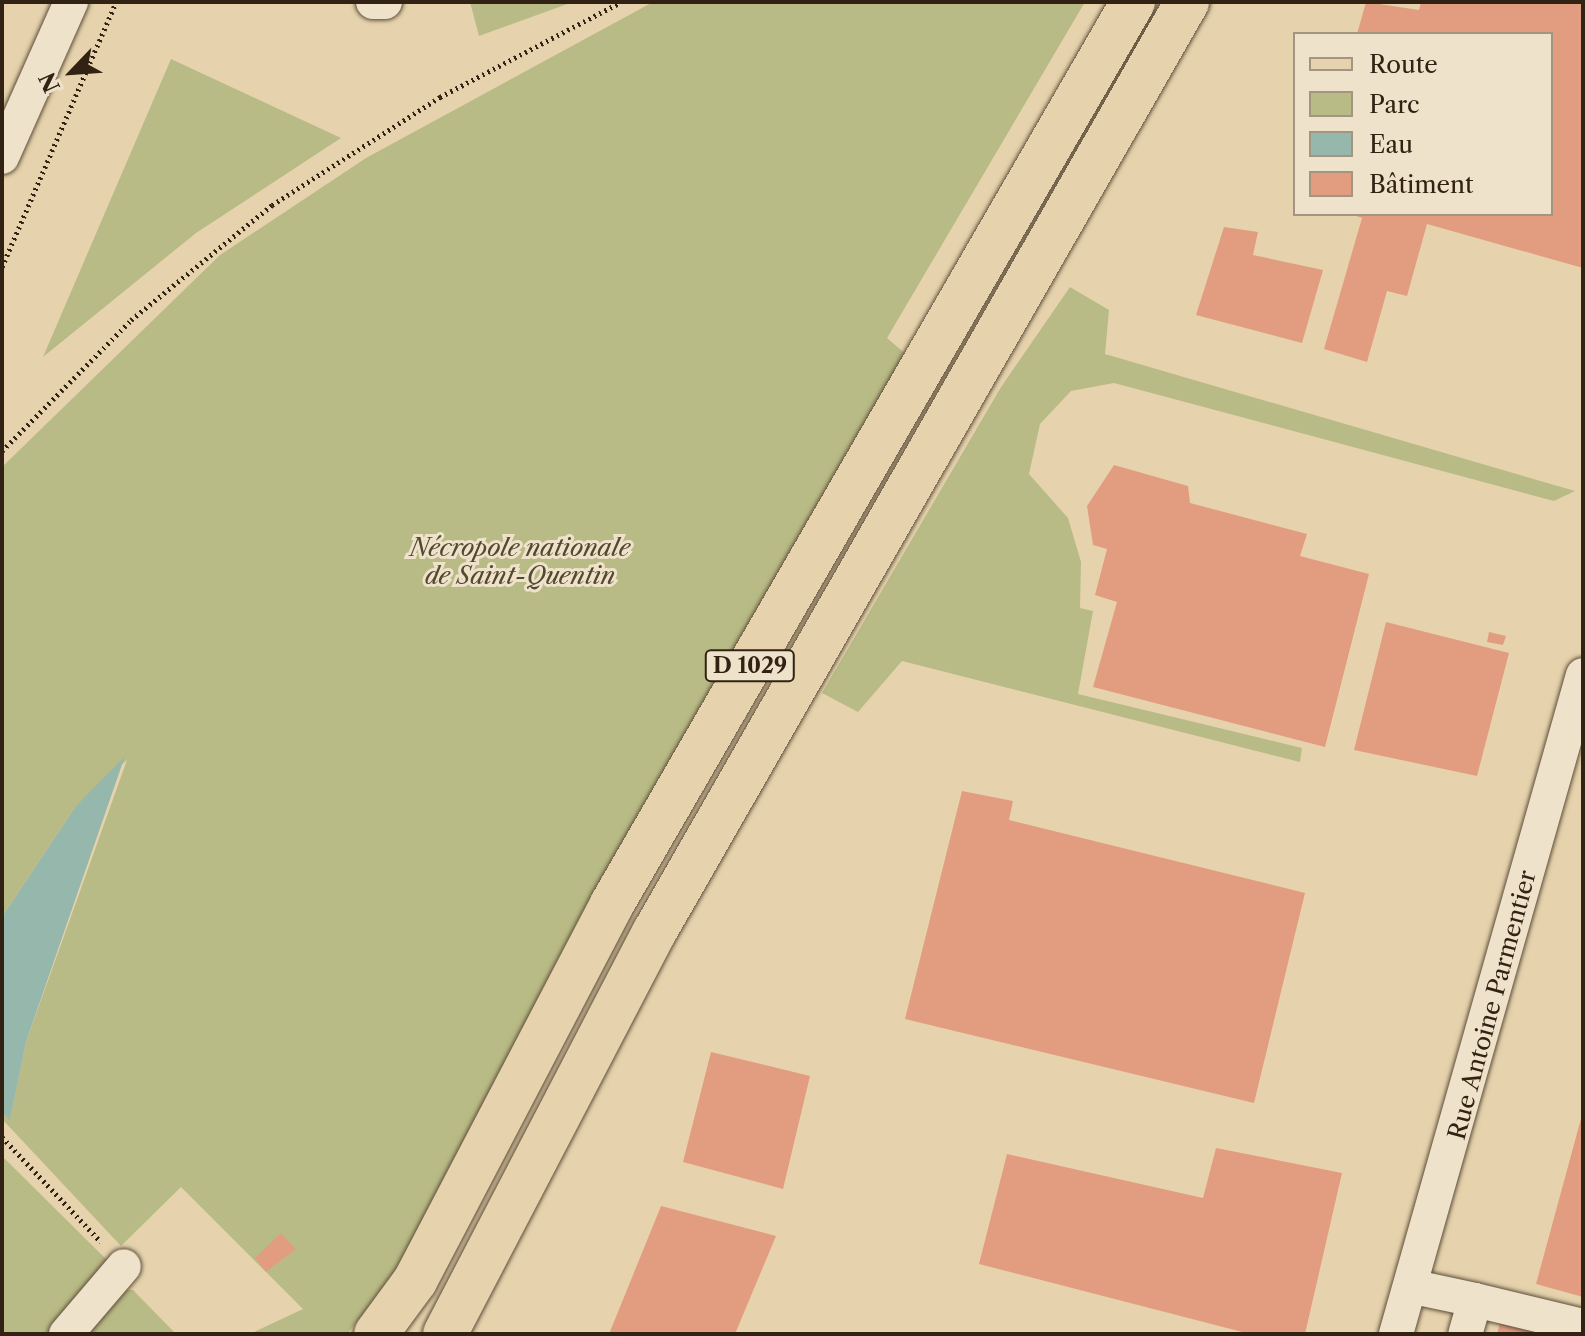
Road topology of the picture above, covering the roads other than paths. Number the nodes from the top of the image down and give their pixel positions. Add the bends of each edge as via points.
1 (71, 2) edge
2 (373, 2) edge
3 (385, 2) edge
4 (1133, 2) edge
5 (1187, 2) edge
6 (2, 157) edge
7 (1583, 675) edge
8 (124, 1266) road end
9 (1414, 1287) junction
10 (1475, 1300) junction
11 (1583, 1326) edge
12 (66, 1334) edge
13 (376, 1334) edge
14 (445, 1334) edge
15 (1396, 1334) edge
16 (1465, 1334) edge

1 - 6 street
2 - 3 street
4 - 13 main road, D 1029 via 612,904 415,1281
5 - 14 main road, D 1029 via 655,931
7 - 9 street, Rue Antoine Parmentier
8 - 12 street
9 - 10 street
9 - 15 street, Rue Antoine Parmentier
10 - 11 street
10 - 16 street

